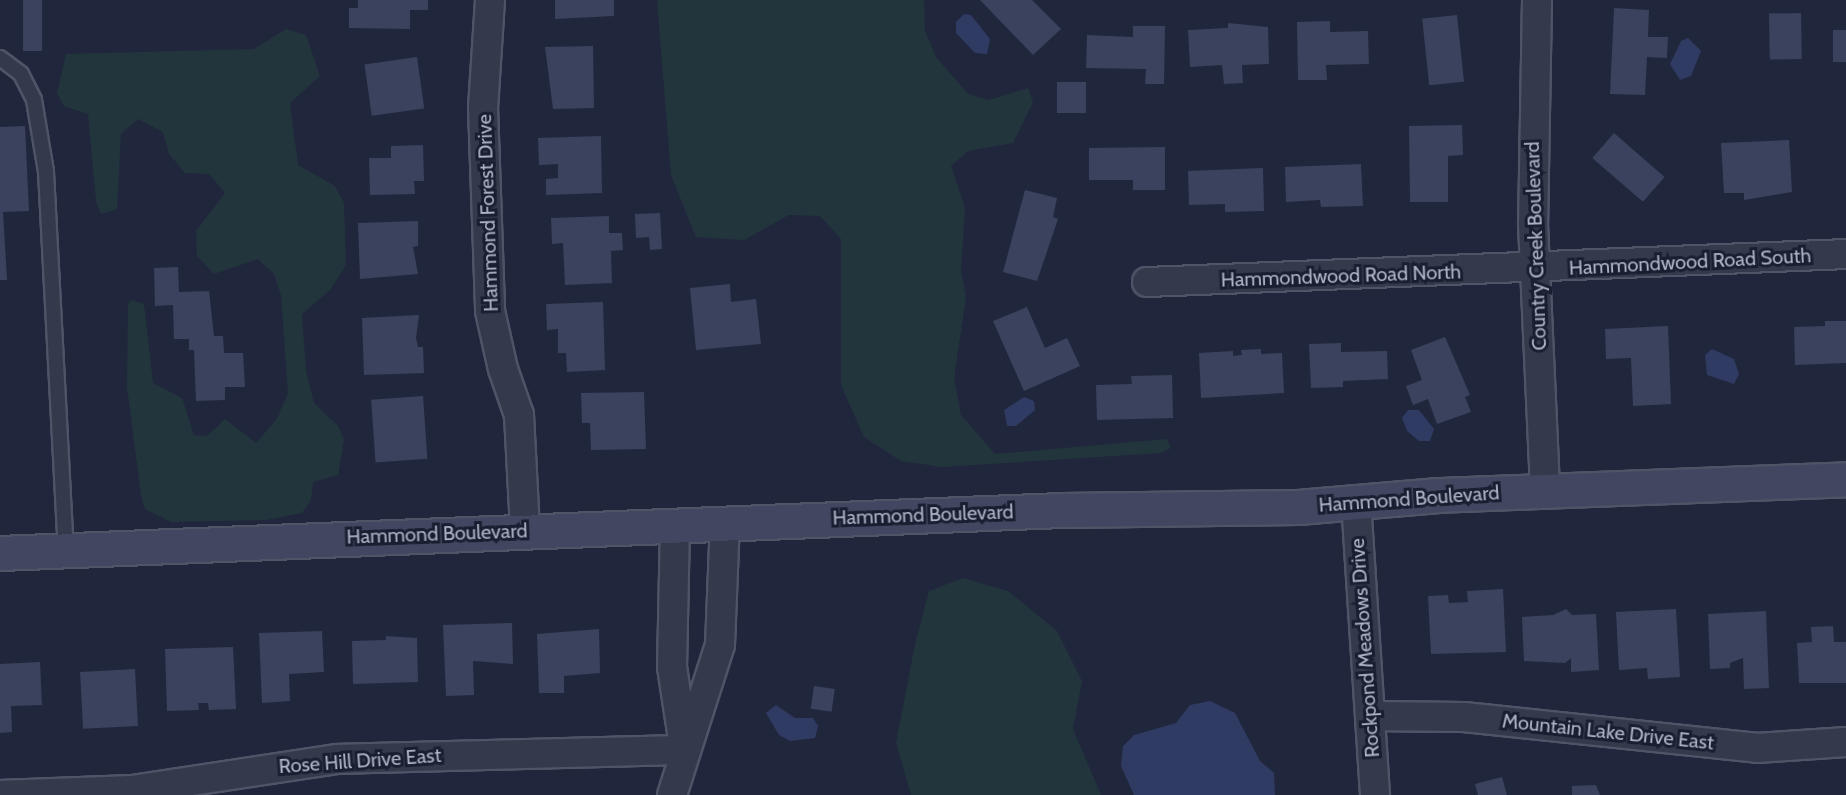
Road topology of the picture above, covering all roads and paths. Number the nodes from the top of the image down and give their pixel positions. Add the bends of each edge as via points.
1 (490, 0) edge
2 (1537, 0) edge
3 (0, 58) edge
4 (1846, 254) edge
5 (1534, 270) junction
6 (1147, 282) dead end
7 (1846, 479) edge
8 (1545, 492) junction
9 (1356, 501) junction
10 (725, 523) junction
11 (675, 525) junction
12 (525, 531) junction
13 (66, 550) junction
14 (0, 553) edge
15 (1370, 716) junction
16 (1846, 742) edge
17 (685, 750) junction
18 (132, 792) edge
19 (0, 795) edge
20 (672, 795) edge
21 (1375, 795) edge

1 - 12 street, Hammond Forest Drive via 483,107 490,311 503,369 519,415
2 - 5 street, Country Creek Boulevard
3 - 13 lane via 21,74 34,100 46,172
4 - 5 street, Hammondwood Road South
5 - 6 street, Hammondwood Road North
5 - 8 street, Country Creek Boulevard
7 - 8 street, Hammond Boulevard
8 - 9 street, Hammond Boulevard
9 - 10 street, Hammond Boulevard
9 - 15 street, Rockpond Meadows Drive
10 - 11 street, Hammond Boulevard
10 - 17 street via 720,645
11 - 12 street, Hammond Boulevard
11 - 17 street via 672,667
12 - 13 street, Hammond Boulevard
13 - 14 street, Hammond Boulevard
15 - 16 street, Mountain Lake Drive East via 1464,717 1756,748
15 - 21 street, Rockpond Meadows Drive
17 - 18 street, Rose Hill Drive East via 338,759
17 - 20 street
18 - 19 street, Rose Hill Drive East

